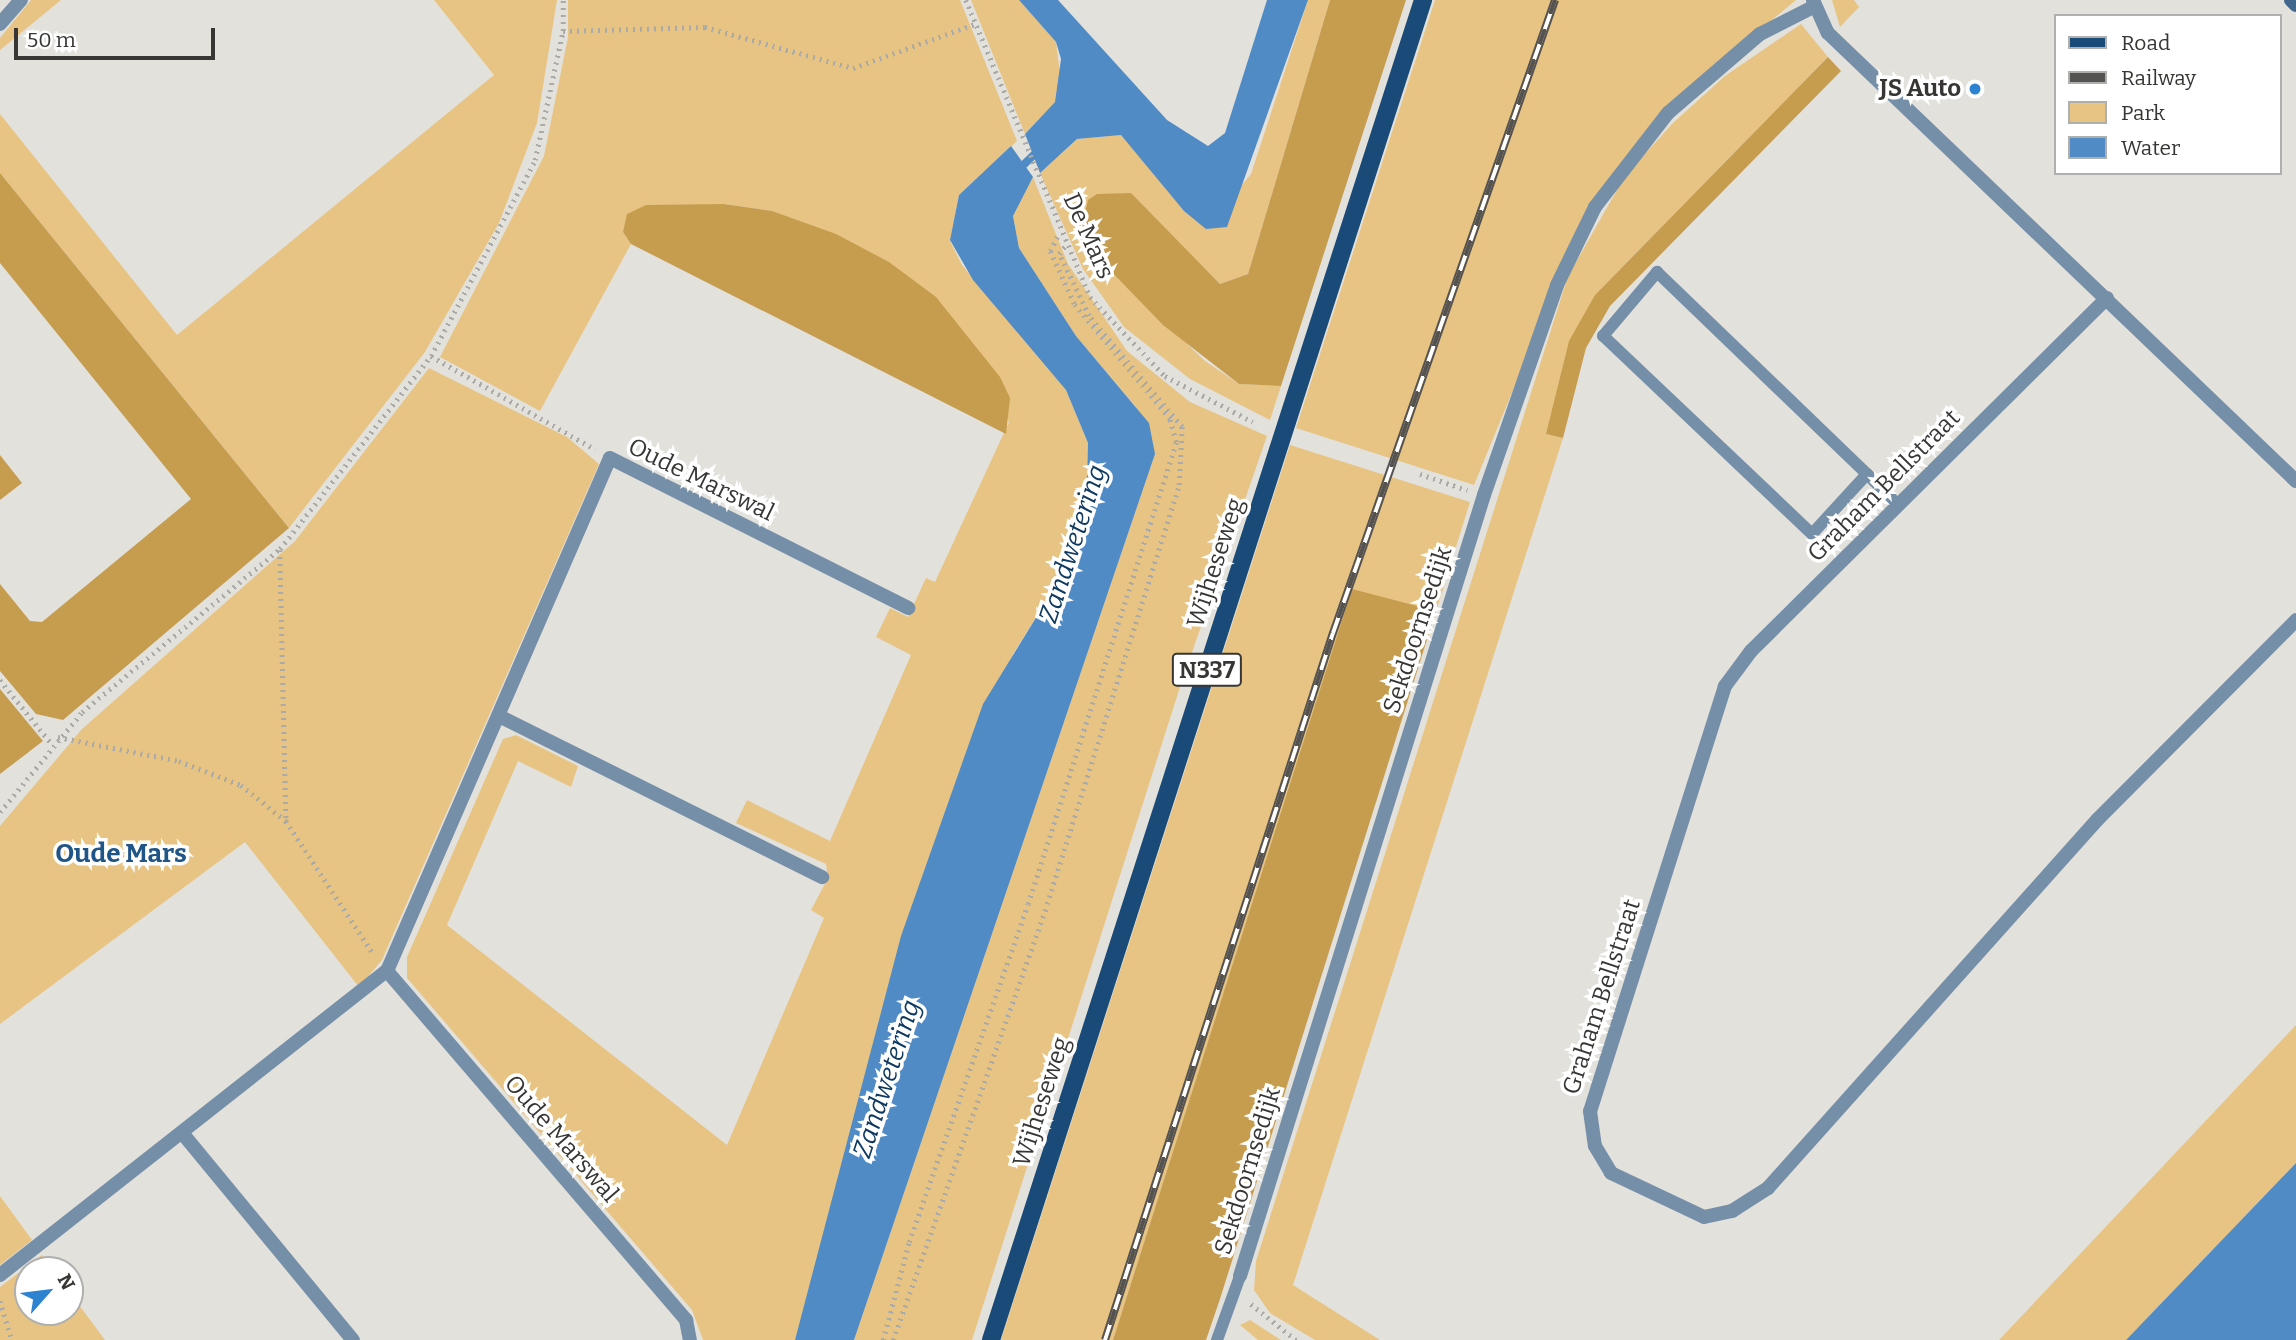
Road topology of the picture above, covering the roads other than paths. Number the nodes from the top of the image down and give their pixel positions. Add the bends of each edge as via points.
1 (21, 0) edge
2 (1423, 0) edge
3 (2291, 0) edge
4 (1813, 4) edge
5 (2296, 5) edge
6 (0, 23) edge
7 (2107, 298) junction
8 (1867, 474) junction
9 (2296, 481) edge
10 (1898, 505) junction
11 (908, 608) dead end
12 (2296, 620) edge
13 (501, 717) junction
14 (822, 877) dead end
15 (387, 971) junction
16 (183, 1135) junction
17 (0, 1275) edge
18 (1240, 1276) joint
19 (353, 1340) edge
20 (690, 1340) edge
21 (991, 1340) edge
22 (1217, 1340) edge

1 - 6 street
2 - 21 main road, Wijheseweg / N337
3 - 5 street
4 - 7 street via 1846,52
4 - 18 street, Sekdoornsedijk via 1786,17 1724,61 1619,170 1557,285 1484,495
7 - 9 street
7 - 10 street, Graham Bellstraat
8 - 8 lane via 1657,272 1603,336 1812,534
8 - 10 lane
10 - 12 street, Graham Bellstraat via 1751,651 1725,686 1590,1111 1595,1146 1611,1173 1689,1214 1732,1211 1768,1188 2098,819
11 - 13 street, Oude Marswal via 610,458
13 - 14 street
13 - 15 street, Oude Marswal
15 - 16 street, Oude Marswal
15 - 20 street, Oude Marswal via 686,1320
16 - 17 street, Oude Marswal
16 - 19 street
18 - 22 lane

